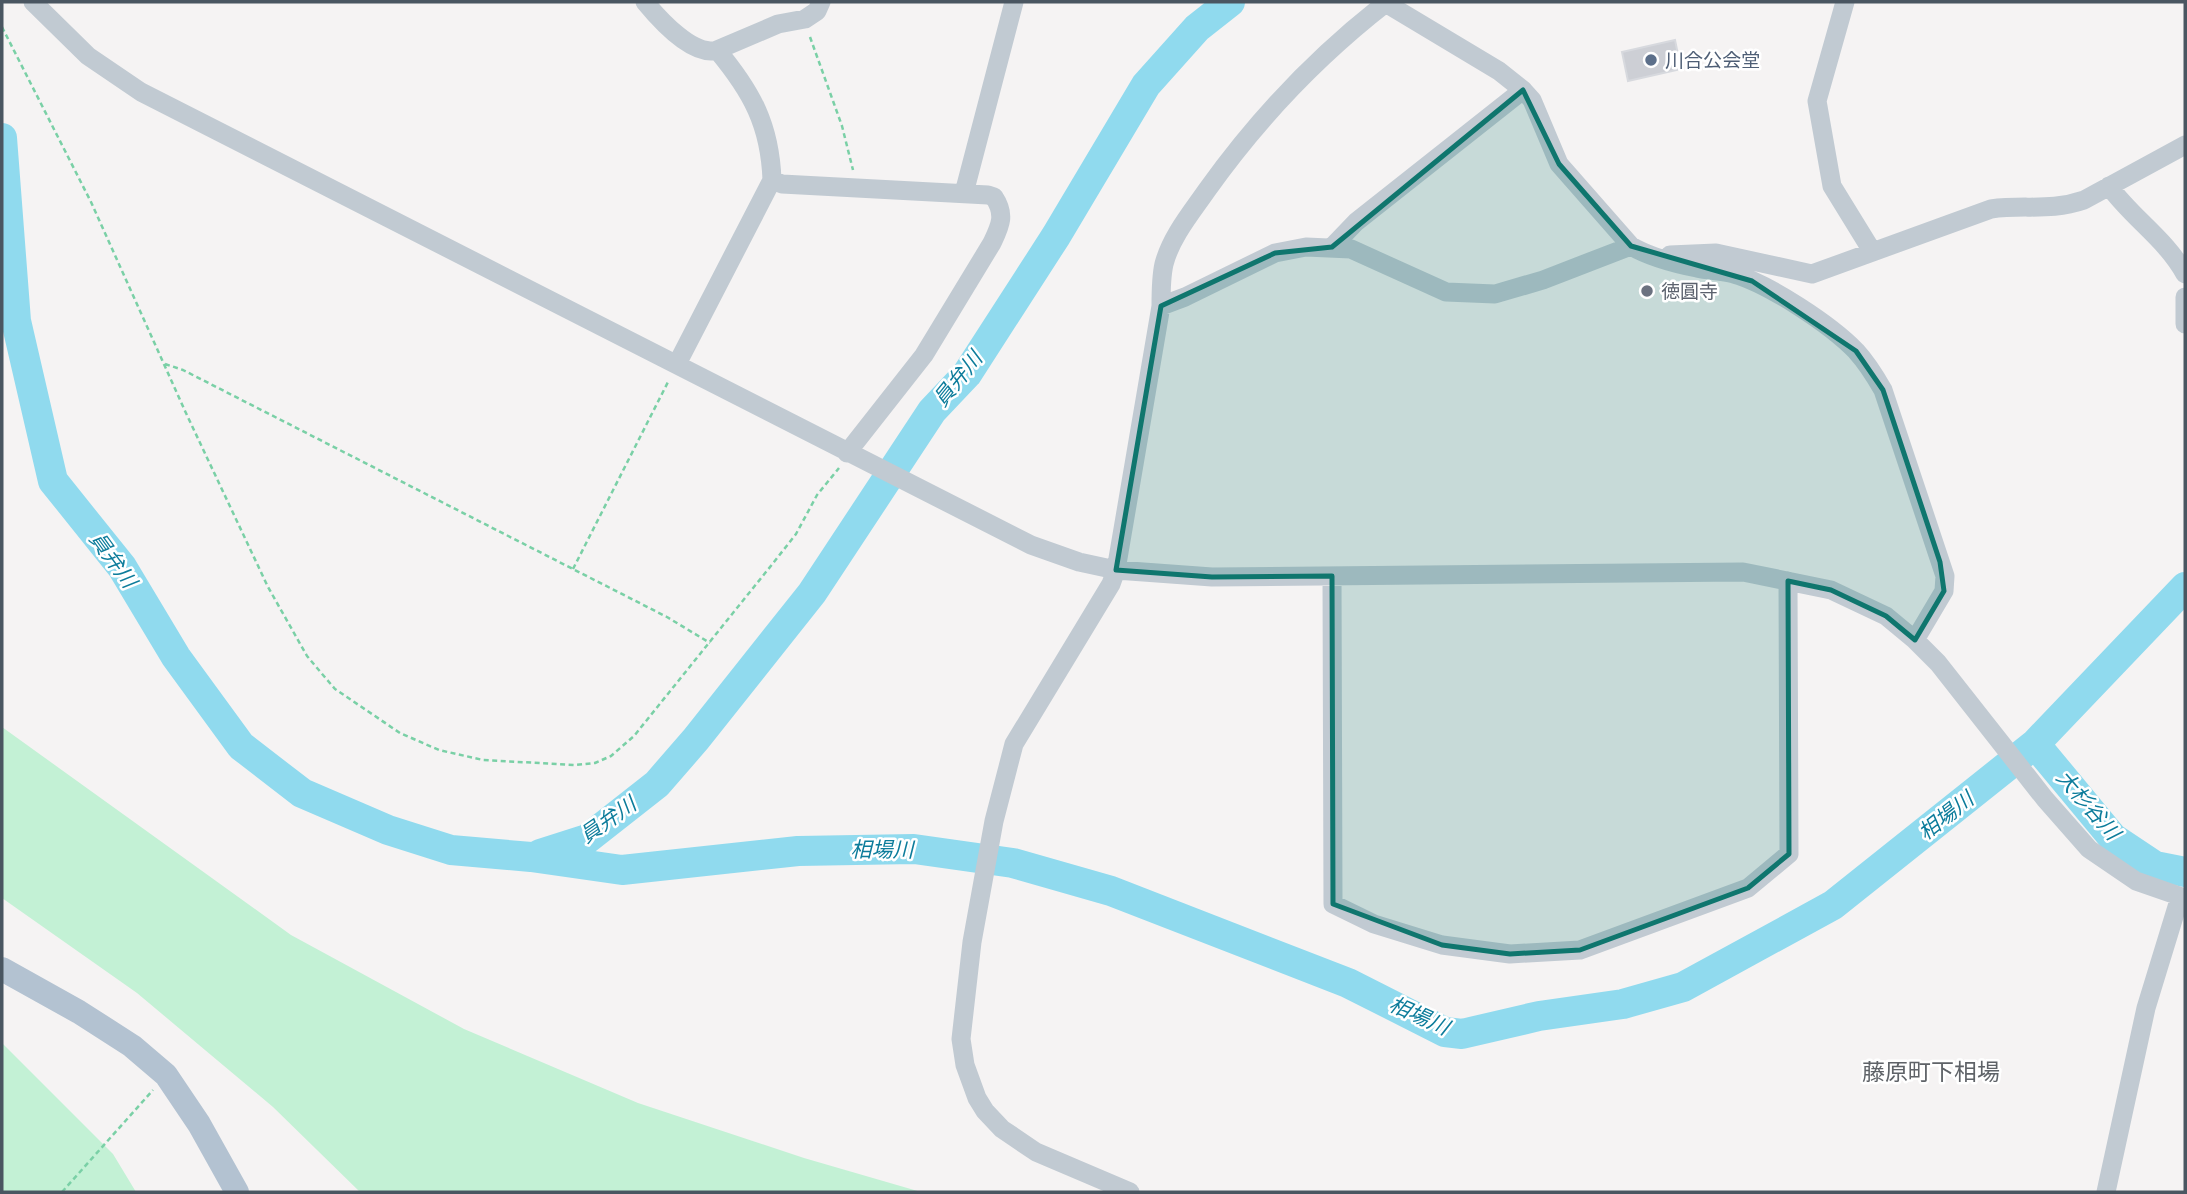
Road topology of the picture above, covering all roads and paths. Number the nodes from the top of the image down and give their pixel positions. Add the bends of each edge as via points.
1 (33, 2) edge
2 (645, 2) edge
3 (821, 2) edge
4 (1014, 2) edge
5 (1385, 2) edge
6 (1845, 2) edge
7 (805, 19) junction
8 (2, 27) edge
9 (717, 50) junction
10 (1523, 90) junction
11 (2185, 145) edge
12 (772, 180) junction
13 (2109, 186) junction
14 (857, 187) junction
15 (964, 193) junction
16 (1631, 246) junction
17 (1332, 247) junction
18 (1872, 251) junction
19 (1658, 256) junction
20 (2185, 274) edge
21 (2185, 296) edge
22 (1161, 306) junction
23 (2185, 324) edge
24 (163, 363) junction
25 (677, 364) junction
26 (850, 455) junction
27 (573, 569) junction
28 (1116, 570) junction
29 (1332, 576) junction
30 (1788, 581) junction
31 (1915, 640) junction
32 (710, 643) junction
33 (2183, 897) edge
34 (2, 969) edge
35 (166, 1075) junction
36 (62, 1192) edge
37 (237, 1192) edge
38 (1130, 1192) edge
39 (2106, 1192) edge

1 - 25 street via 88,56 141,92
2 - 9 street via 684,41 702,51
3 - 7 street
4 - 15 street
5 - 10 street
5 - 22 street via 1321,56 1239,147 1173,243 1164,266
6 - 18 street via 1817,101 1832,186
7 - 9 street via 778,24
7 - 14 path via 842,125
8 - 24 path via 91,202
9 - 12 street via 763,122
10 - 16 street via 1532,100 1559,164
10 - 17 street via 1356,222
11 - 13 street
12 - 14 street
12 - 25 street
13 - 18 street via 2059,208 1990,209
13 - 20 street via 2162,240
14 - 15 street
15 - 26 street via 994,197 1002,212 1001,223 924,355
16 - 17 street via 1494,294 1446,292 1351,249
16 - 19 street
17 - 22 street via 1275,253
18 - 19 street via 1812,274 1716,253
19 - 31 street via 1752,281 1834,331 1873,372 1945,576 1944,591
21 - 23 street
22 - 28 street
24 - 27 path
24 - 32 path via 262,574 307,656 335,689 400,733 482,761 596,763 634,736
25 - 26 street
25 - 27 path
26 - 28 street via 1031,545
26 - 32 path via 817,495 796,534
27 - 32 path
28 - 29 street via 1212,577
28 - 38 street via 1014,744 994,821 972,942 961,1039 977,1098 1002,1129 1036,1152
29 - 30 street via 1743,572
29 - 30 street via 1333,904 1374,924 1442,945 1510,954 1580,950 1748,888 1789,854
30 - 31 street via 1831,590 1886,616
31 - 33 street via 2072,833 2106,863 2144,885
33 - 39 street via 2146,1008
34 - 35 main road via 132,1046
35 - 36 path
35 - 37 main road

